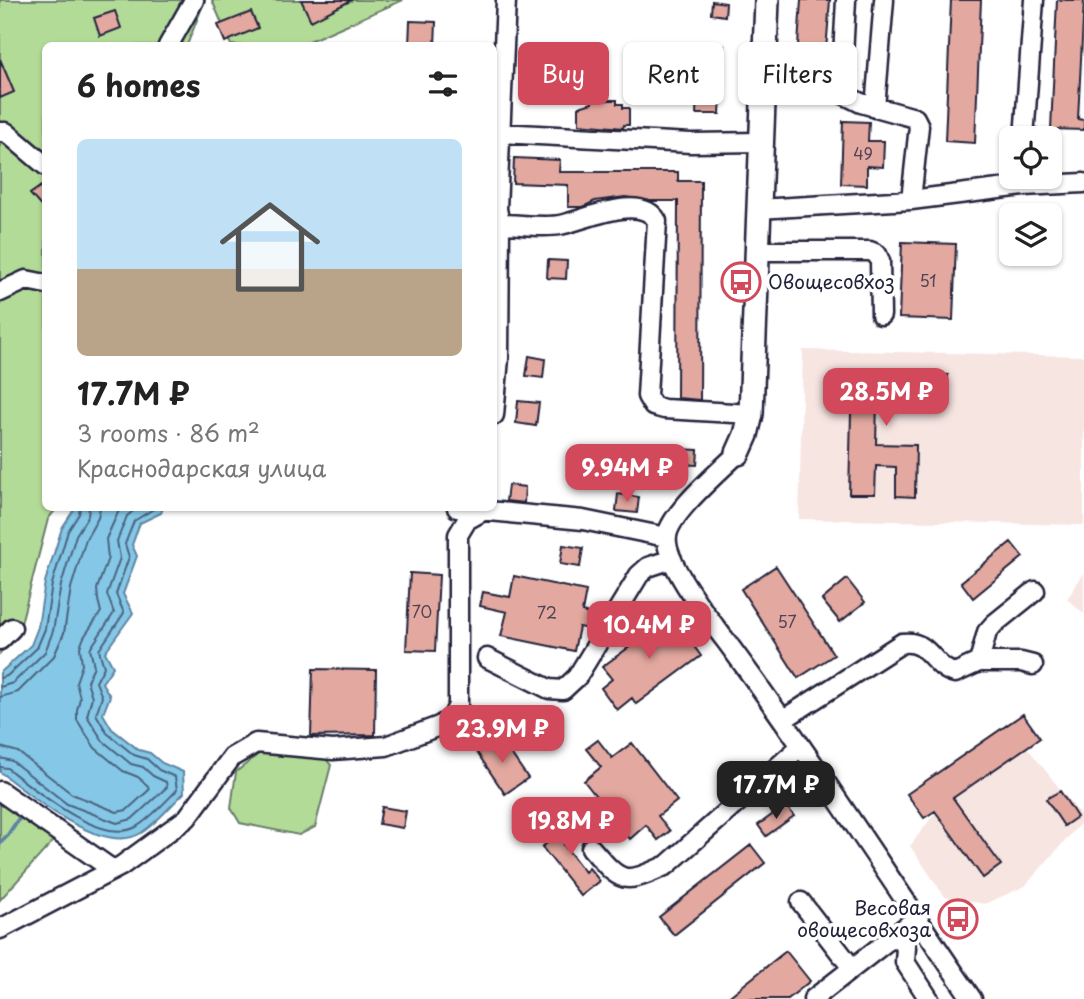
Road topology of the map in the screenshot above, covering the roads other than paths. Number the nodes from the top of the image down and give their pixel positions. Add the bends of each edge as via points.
1 (194, 0) edge
2 (506, 0) edge
3 (767, 0) edge
4 (846, 0) edge
5 (884, 0) edge
6 (1034, 0) edge
7 (170, 42) edge
8 (765, 42) edge
9 (844, 42) edge
10 (857, 100) edge
11 (762, 105) edge
12 (875, 108) junction
13 (1025, 126) edge
14 (0, 132) edge
15 (499, 134) junction
16 (760, 142) junction
17 (42, 163) edge
18 (1062, 182) edge
19 (1084, 183) edge
20 (999, 185) edge
21 (911, 200) junction
22 (758, 209) junction
23 (500, 224) junction
24 (757, 251) junction
25 (42, 283) edge
26 (0, 292) edge
27 (881, 315) dead end
28 (497, 381) edge
29 (751, 414) junction
30 (738, 453) joint
31 (497, 510) edge
32 (482, 511) edge
33 (666, 537) junction
34 (672, 559) junction
35 (1035, 591) dead end
36 (487, 659) dead end
37 (979, 662) junction
38 (1033, 666) dead end
39 (784, 719) junction
40 (801, 746) junction
41 (824, 779) junction
42 (0, 791) edge
43 (793, 795) dead end
44 (591, 848) dead end
45 (113, 870) junction
46 (801, 902) dead end
47 (917, 918) junction
48 (0, 929) edge
49 (896, 934) junction
50 (852, 968) junction
51 (823, 996) edge
52 (929, 999) edge
53 (972, 999) edge

1 - 7 street
2 - 15 street
3 - 8 main road
4 - 9 street
5 - 12 street
6 - 13 street
10 - 12 street
11 - 16 main road
12 - 21 street via 915,118 919,126
14 - 17 street via 6,132
15 - 16 street
15 - 23 street
16 - 22 main road
18 - 19 street
20 - 21 street
21 - 22 street
22 - 24 main road
23 - 28 street
23 - 29 street via 561,225 606,210 645,210 654,215 647,396 653,406 664,409
24 - 27 street via 877,254
24 - 29 main road
25 - 26 street via 26,280
29 - 30 main road
30 - 33 street via 676,514
31 - 33 street via 583,520
32 - 45 street via 467,520 458,535 458,705 452,718 386,746 333,750 256,743 232,757 187,818
33 - 34 street
34 - 36 street via 639,575 577,677 563,690 548,689
34 - 39 street via 692,597
35 - 37 street via 994,624 983,641
37 - 38 street
37 - 39 street via 955,673 920,644 902,643
39 - 40 street
40 - 41 street
40 - 44 street via 667,865 626,880 613,874
41 - 43 street
41 - 47 street
42 - 45 street
45 - 48 street
46 - 50 street
47 - 49 street
47 - 53 street
49 - 50 street
49 - 52 street via 906,947 905,962
50 - 51 street

